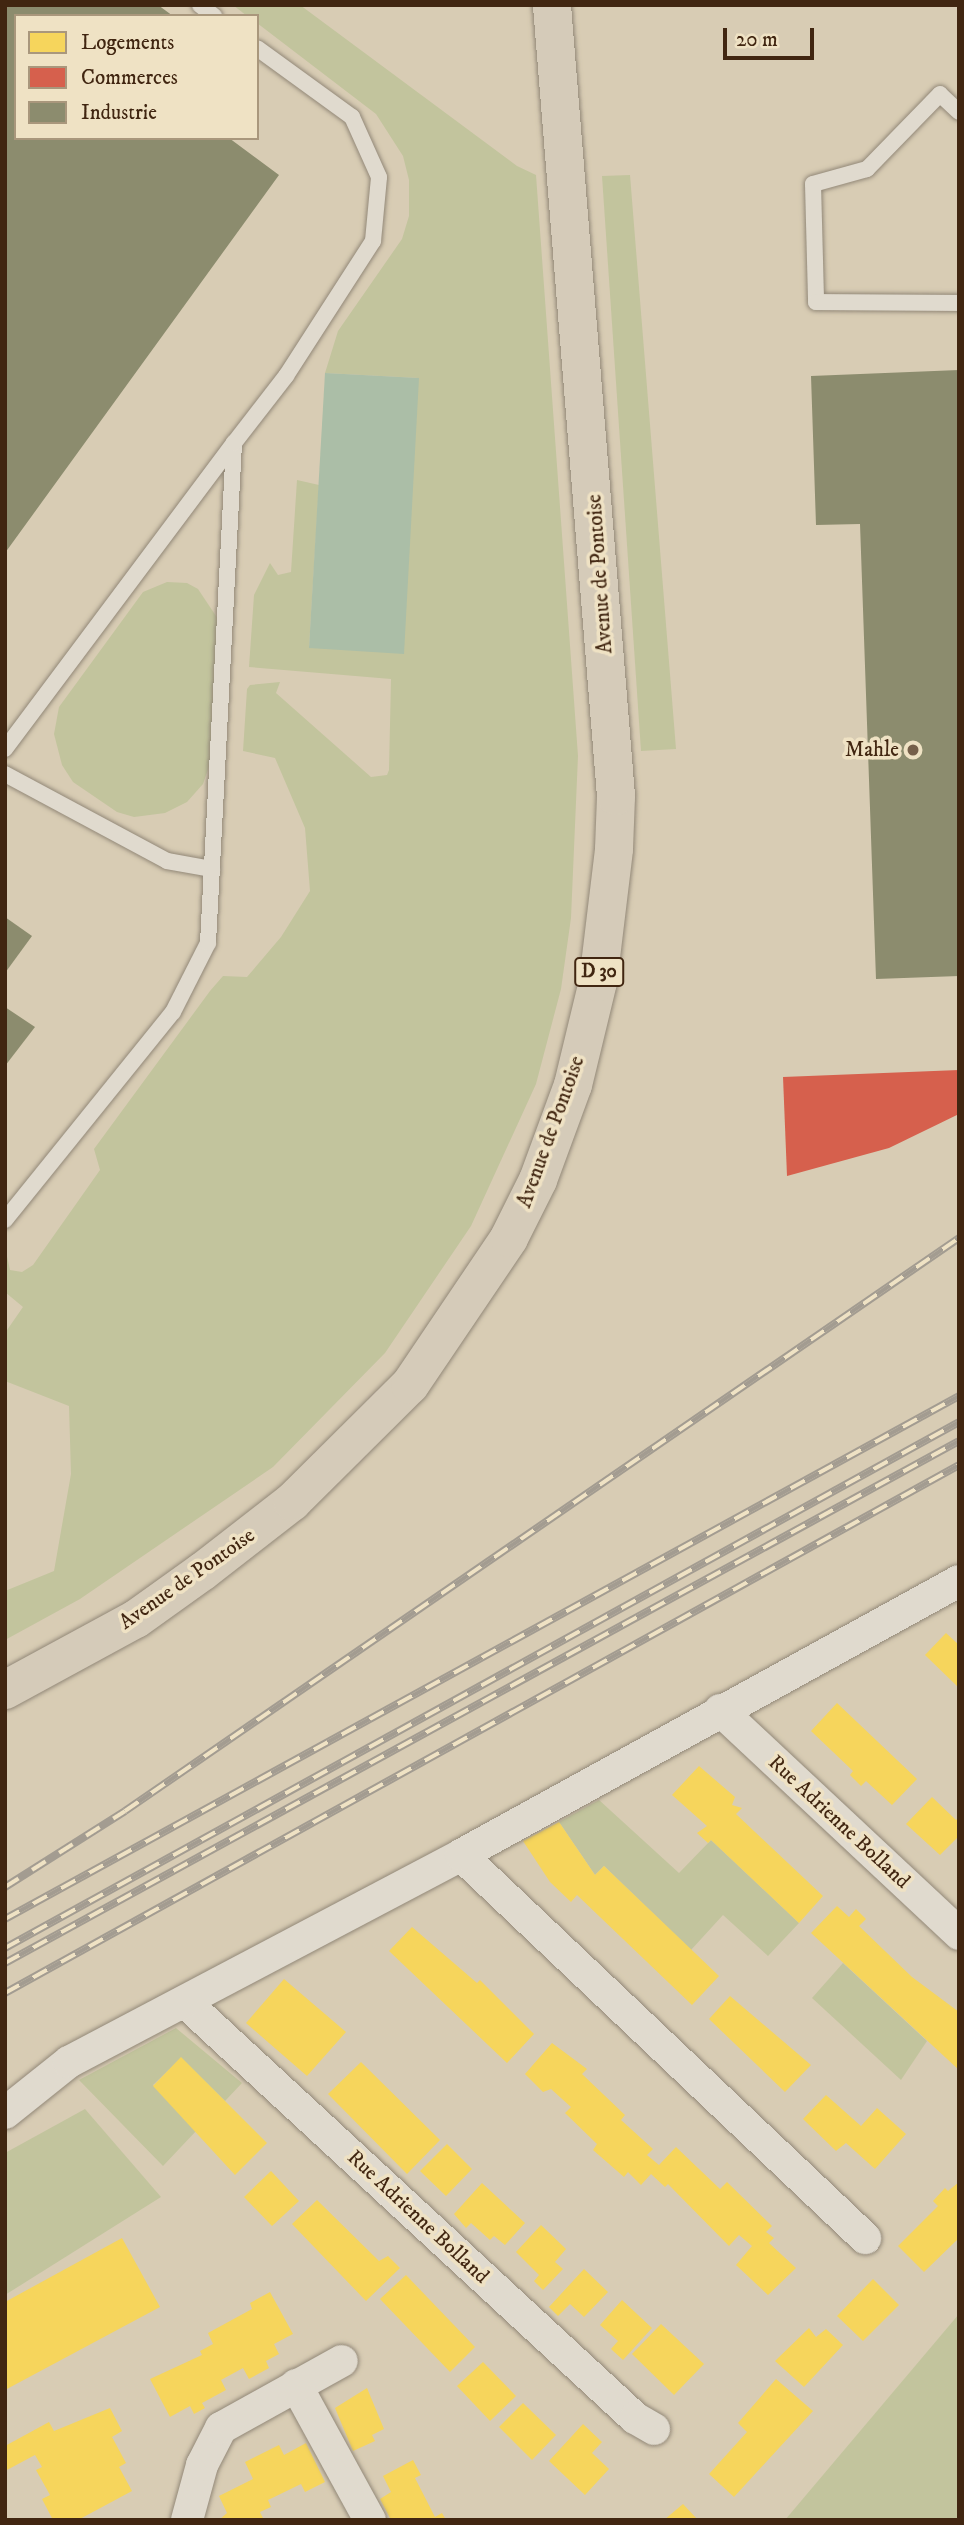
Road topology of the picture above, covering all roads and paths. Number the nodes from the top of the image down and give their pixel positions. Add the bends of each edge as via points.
1 (552, 5) edge
2 (259, 49) edge
3 (959, 112) edge
4 (959, 303) edge
5 (234, 443) junction
6 (5, 749) edge
7 (5, 774) edge
8 (212, 869) junction
9 (5, 1220) edge
10 (959, 1581) edge
11 (5, 1690) edge
12 (720, 1710) junction
13 (461, 1855) junction
14 (959, 1934) edge
15 (185, 2003) junction
16 (5, 2113) edge
17 (865, 2238) dead end
18 (342, 2361) dead end
19 (296, 2385) junction
20 (653, 2429) dead end
21 (187, 2520) edge
22 (370, 2520) edge

1 - 11 main road, Avenue de Pontoise / D 30 via 616,796 598,982 573,1085 538,1180 509,1238 410,1385 292,1502 203,1571 136,1619
2 - 5 lane via 352,117 379,177 373,241 286,376
3 - 4 lane via 940,94 867,169 813,184 816,302
5 - 6 lane
5 - 8 lane
7 - 8 lane via 167,860
8 - 9 lane via 208,943 173,1012
10 - 12 street
12 - 13 street
12 - 14 street, Rue Adrienne Bolland
13 - 15 street
13 - 17 street
15 - 16 street via 69,2062
15 - 20 street, Rue Adrienne Bolland via 635,2418
18 - 19 street
19 - 21 street via 221,2428 202,2465
19 - 22 street

